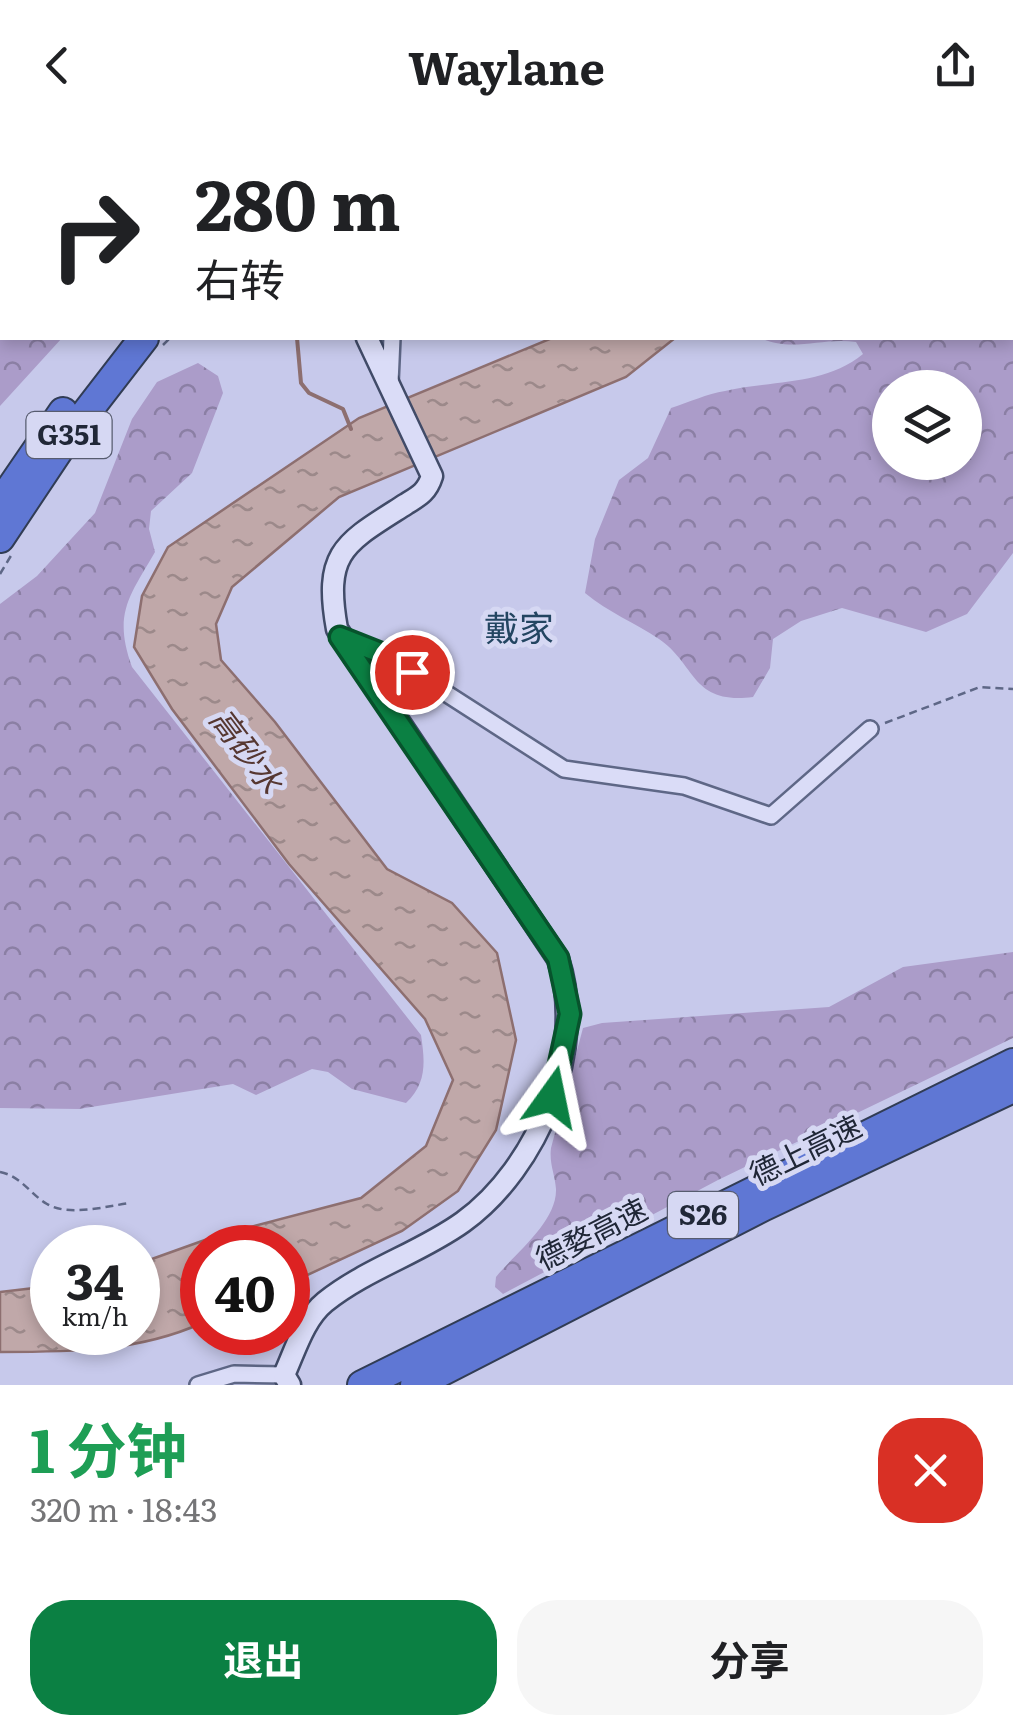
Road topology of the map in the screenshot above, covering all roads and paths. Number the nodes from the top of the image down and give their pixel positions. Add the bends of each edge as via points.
1 (122, 340) edge
2 (142, 340) edge
3 (368, 340) edge
4 (392, 340) edge
5 (392, 391) junction
6 (0, 504) edge
7 (0, 538) edge
8 (340, 637) junction
9 (1013, 690) edge
10 (870, 730) joint
11 (1013, 1063) edge
12 (1013, 1088) edge
13 (0, 1172) edge
14 (130, 1203) dead end
15 (404, 1378) edge
16 (287, 1380) edge
17 (198, 1385) edge
18 (362, 1385) edge

1 - 6 highway, G351
2 - 7 highway, G351
3 - 5 street
4 - 5 street
5 - 8 street via 430,467 425,492 350,540 335,565 331,596
8 - 10 street via 388,656 564,769 684,786 771,816
8 - 16 street via 558,958 570,1014 552,1097 518,1165 462,1223 324,1303 307,1324
9 - 10 path via 980,687
11 - 15 highway, 德婺高速 / S26
12 - 15 highway, 德上高速
13 - 14 path via 58,1208
15 - 18 highway, 德婺高速 / S26
16 - 17 street via 234,1374

